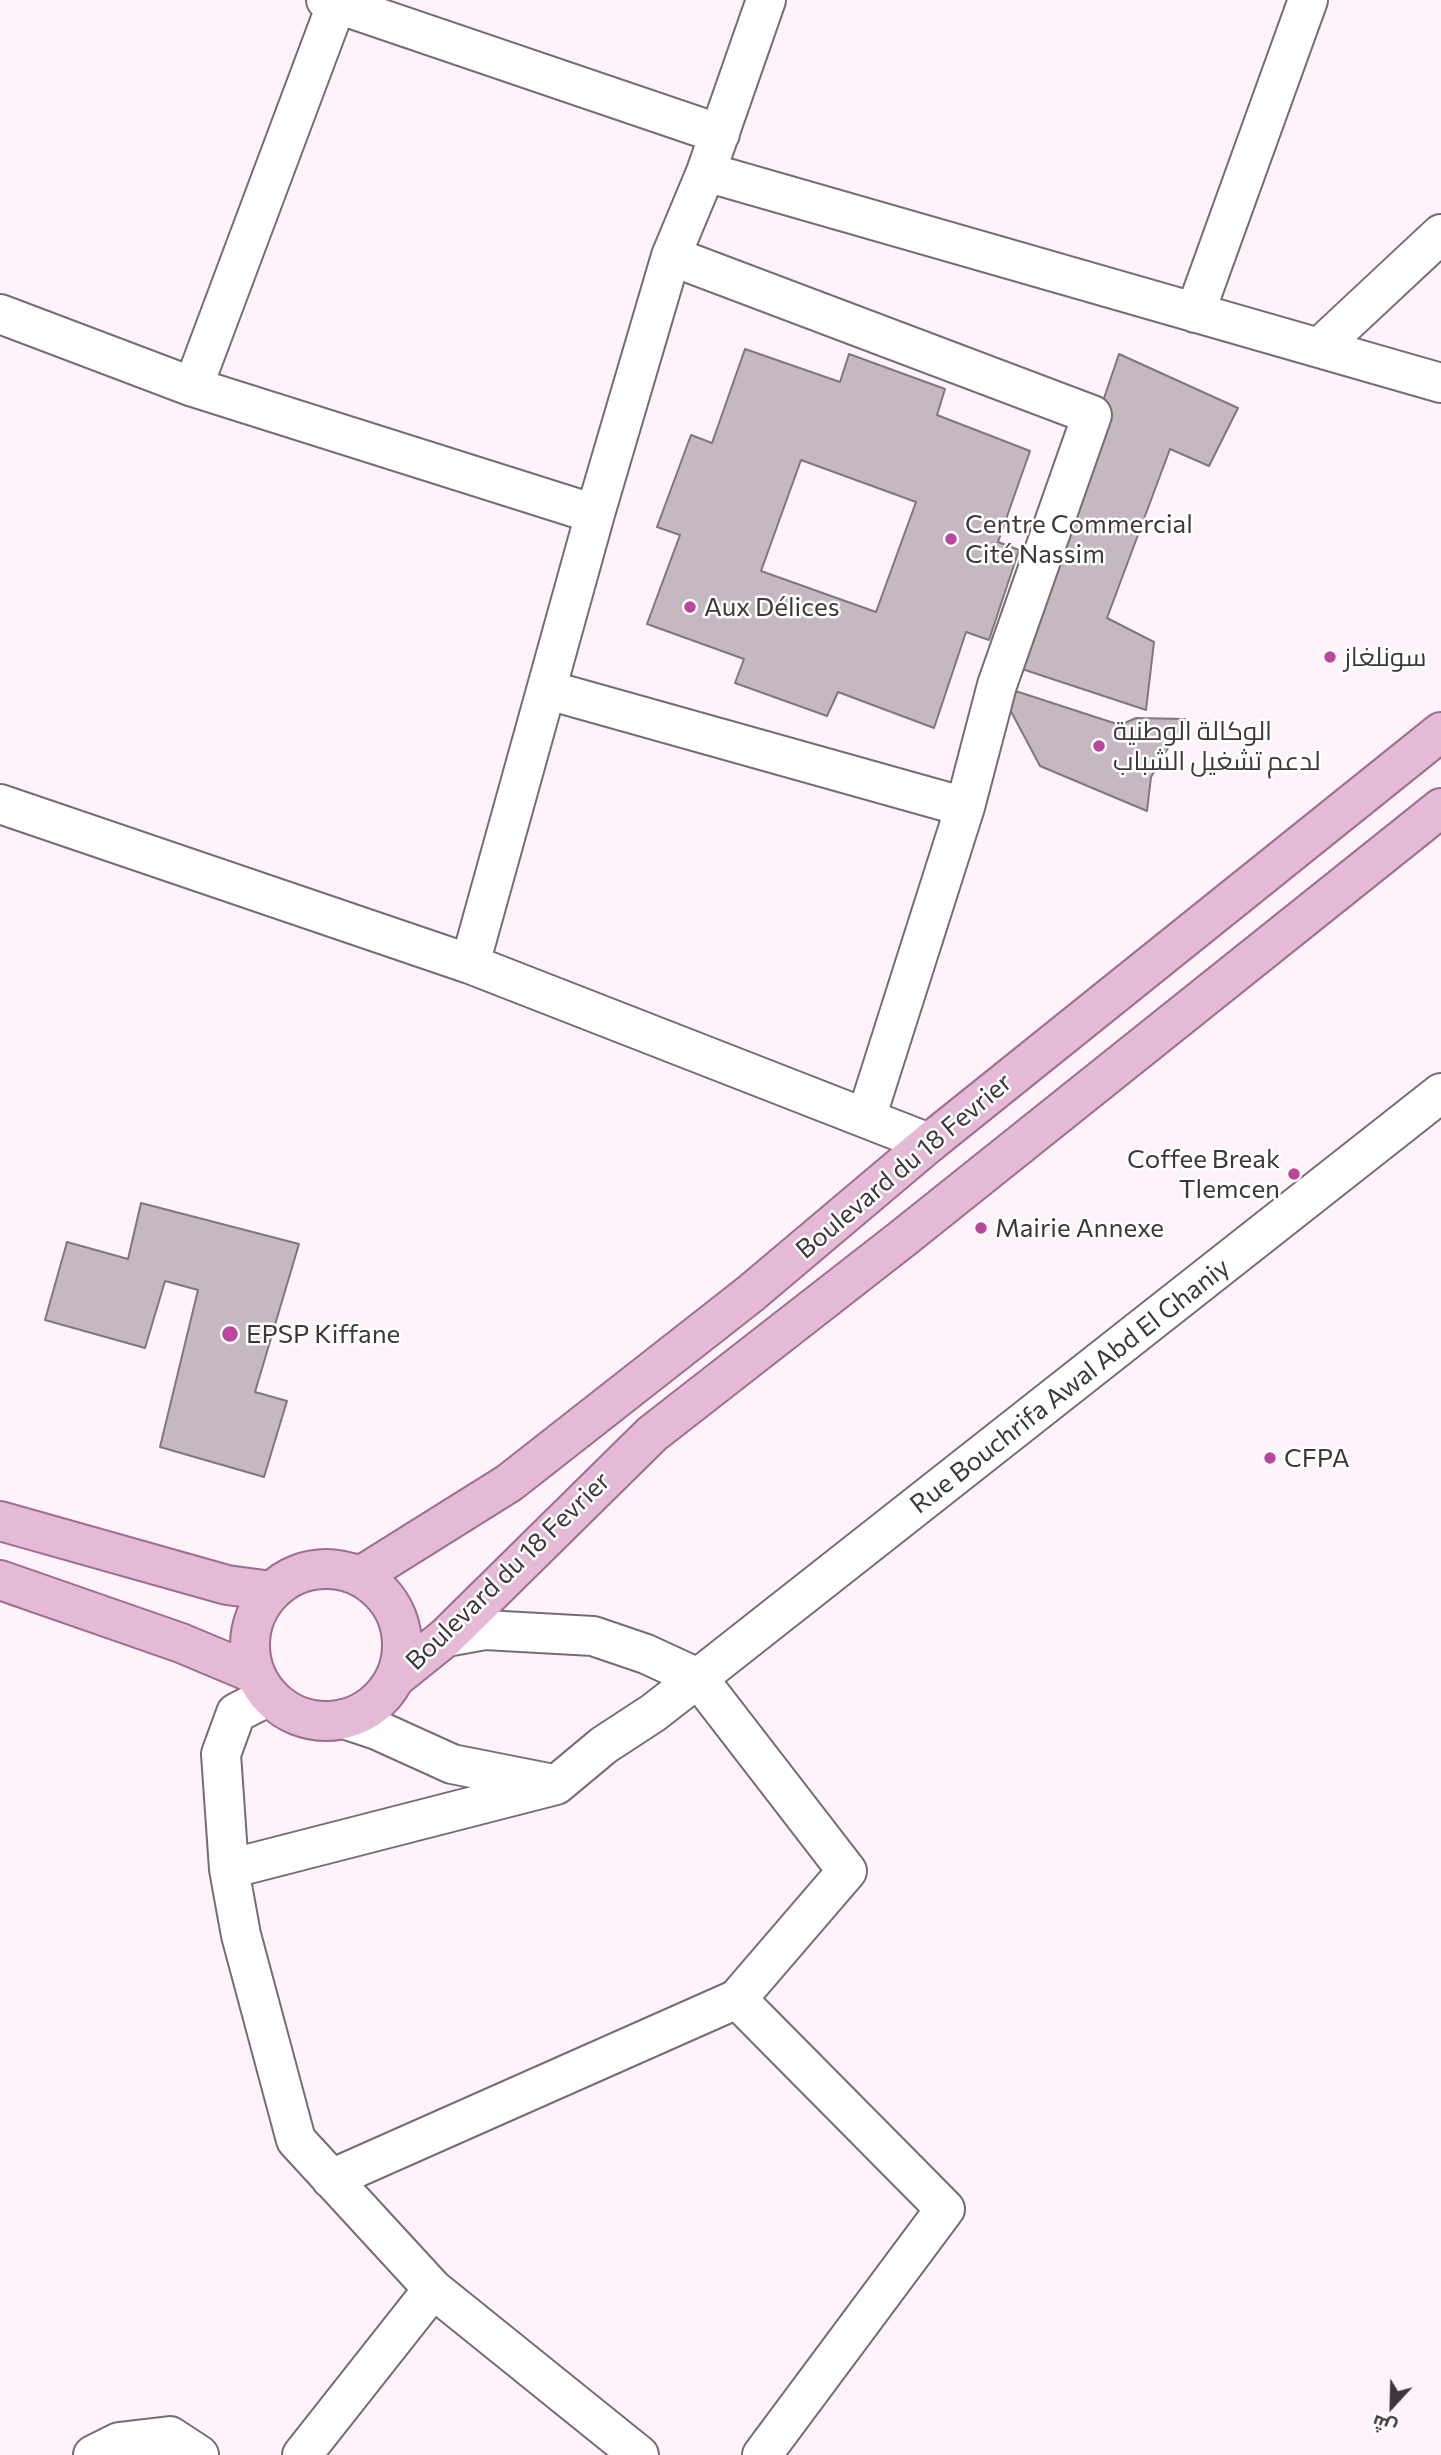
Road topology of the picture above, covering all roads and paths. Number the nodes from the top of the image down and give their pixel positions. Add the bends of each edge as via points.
1 (766, 0) edge
2 (1308, 0) edge
3 (333, 1) edge
4 (720, 134) junction
5 (706, 172) junction
6 (1441, 234) edge
7 (671, 256) junction
8 (1195, 313) junction
9 (0, 314) edge
10 (1319, 348) junction
11 (1441, 383) edge
12 (193, 387) junction
13 (596, 514) junction
14 (548, 690) junction
15 (1441, 732) edge
16 (0, 804) edge
17 (965, 807) junction
18 (1441, 808) edge
19 (470, 964) junction
20 (1441, 1093) edge
21 (866, 1118) junction
22 (929, 1143) junction
23 (0, 1521) edge
24 (351, 1573) junction
25 (0, 1580) edge
26 (272, 1591) junction
27 (446, 1637) junction
28 (395, 1678) junction
29 (698, 1678) junction
30 (262, 1685) junction
31 (344, 1719) junction
32 (556, 1784) junction
33 (229, 1869) junction
34 (737, 1998) junction
35 (331, 2179) junction
36 (433, 2289) junction
37 (93, 2455) edge
38 (199, 2455) edge
39 (302, 2455) edge
40 (639, 2455) edge
41 (762, 2455) edge

1 - 4 street
2 - 8 street
3 - 4 street
3 - 12 street
4 - 5 street
5 - 7 street
5 - 8 street
6 - 10 street
7 - 13 street
7 - 17 street via 1092,415 998,685
8 - 10 street
9 - 12 street
10 - 11 street
12 - 13 street
13 - 14 street
14 - 17 street
14 - 19 street
15 - 22 main road, Boulevard du 18 Fevrier
16 - 19 street
17 - 21 street
18 - 27 main road, Boulevard du 18 Fevrier via 652,1434
19 - 21 street
20 - 29 street, Rue Bouchrifa Awal Abd El Ghaniy
21 - 22 street
22 - 24 main road, Boulevard du 18 Fevrier via 750,1294 509,1483 362,1575
23 - 26 main road via 227,1585
24 - 26 main road via 309,1570
24 - 28 main road via 384,1594 395,1612 402,1633 402,1656
25 - 30 main road via 181,1643
26 - 30 main road via 258,1608 251,1630 249,1652
27 - 28 main road, Boulevard du 18 Fevrier
27 - 29 street via 485,1630 593,1636
28 - 31 main road via 365,1711
29 - 32 street, Rue Bouchrifa Awal Abd El Ghaniy
29 - 34 street via 847,1871
30 - 31 main road via 285,1709 303,1718
30 - 33 street via 236,1713 221,1754
31 - 32 street via 452,1764
32 - 33 street
33 - 35 street via 241,1935 296,2140
34 - 35 street
34 - 41 street via 945,2209
35 - 36 street
36 - 39 street
36 - 40 street
37 - 38 street via 119,2442 170,2436

